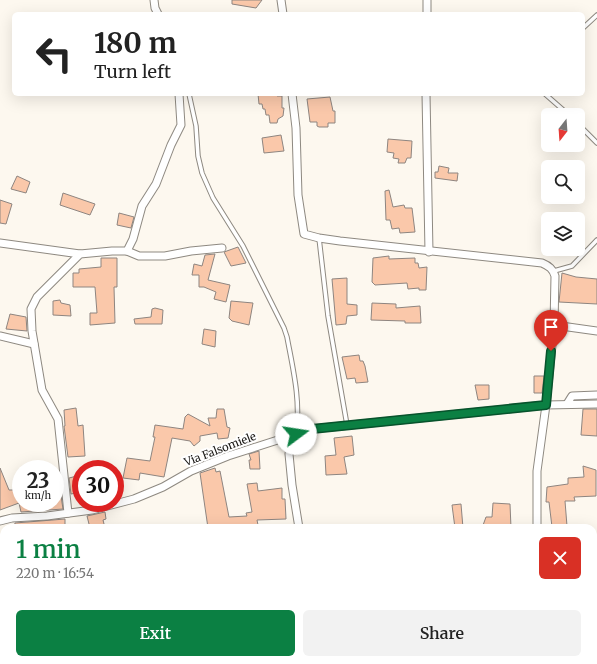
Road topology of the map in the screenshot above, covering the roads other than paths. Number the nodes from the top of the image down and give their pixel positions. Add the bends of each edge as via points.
1 (154, 0) edge
2 (281, 0) edge
3 (426, 0) edge
4 (157, 12) edge
5 (283, 12) edge
6 (426, 12) edge
7 (597, 15) edge
8 (585, 26) edge
9 (179, 96) edge
10 (189, 96) edge
11 (292, 96) edge
12 (426, 96) edge
13 (547, 96) edge
14 (561, 108) edge
15 (585, 131) edge
16 (597, 143) edge
17 (319, 238) junction
18 (597, 240) edge
19 (0, 244) edge
20 (222, 248) dead end
21 (127, 251) junction
22 (429, 252) junction
23 (80, 254) junction
24 (554, 272) junction
25 (554, 325) junction
26 (597, 331) edge
27 (0, 336) edge
28 (34, 344) junction
29 (597, 395) edge
30 (567, 404) junction
31 (597, 404) edge
32 (546, 405) junction
33 (347, 426) junction
34 (294, 434) junction
35 (68, 513) junction
36 (0, 521) edge
37 (298, 524) edge
38 (537, 524) edge

1 - 4 street
2 - 5 street
3 - 6 street
7 - 8 lane
9 - 21 street via 181,125 156,184 142,206
10 - 34 lane via 202,173 213,198 243,246 287,337 297,392 298,418
11 - 17 street via 298,195 304,234
12 - 22 street
13 - 14 lane
15 - 16 lane
17 - 22 street
17 - 33 lane via 328,316
18 - 24 lane via 572,266
19 - 23 street
20 - 21 street via 164,256 139,256
21 - 23 street
22 - 24 street via 542,263
23 - 28 street via 37,296 31,309
24 - 25 street
25 - 26 street
25 - 32 street
27 - 28 street
28 - 35 street via 42,390 58,419
29 - 30 street via 572,396
30 - 31 street, Via Falsomiele
30 - 32 street, Via Falsomiele
32 - 33 street, Via Falsomiele
32 - 38 street via 537,471
33 - 34 street, Via Falsomiele via 312,429
34 - 35 street, Via Falsomiele via 191,471 134,499 92,510
34 - 37 street via 289,454
35 - 36 street, Via Falsomiele

